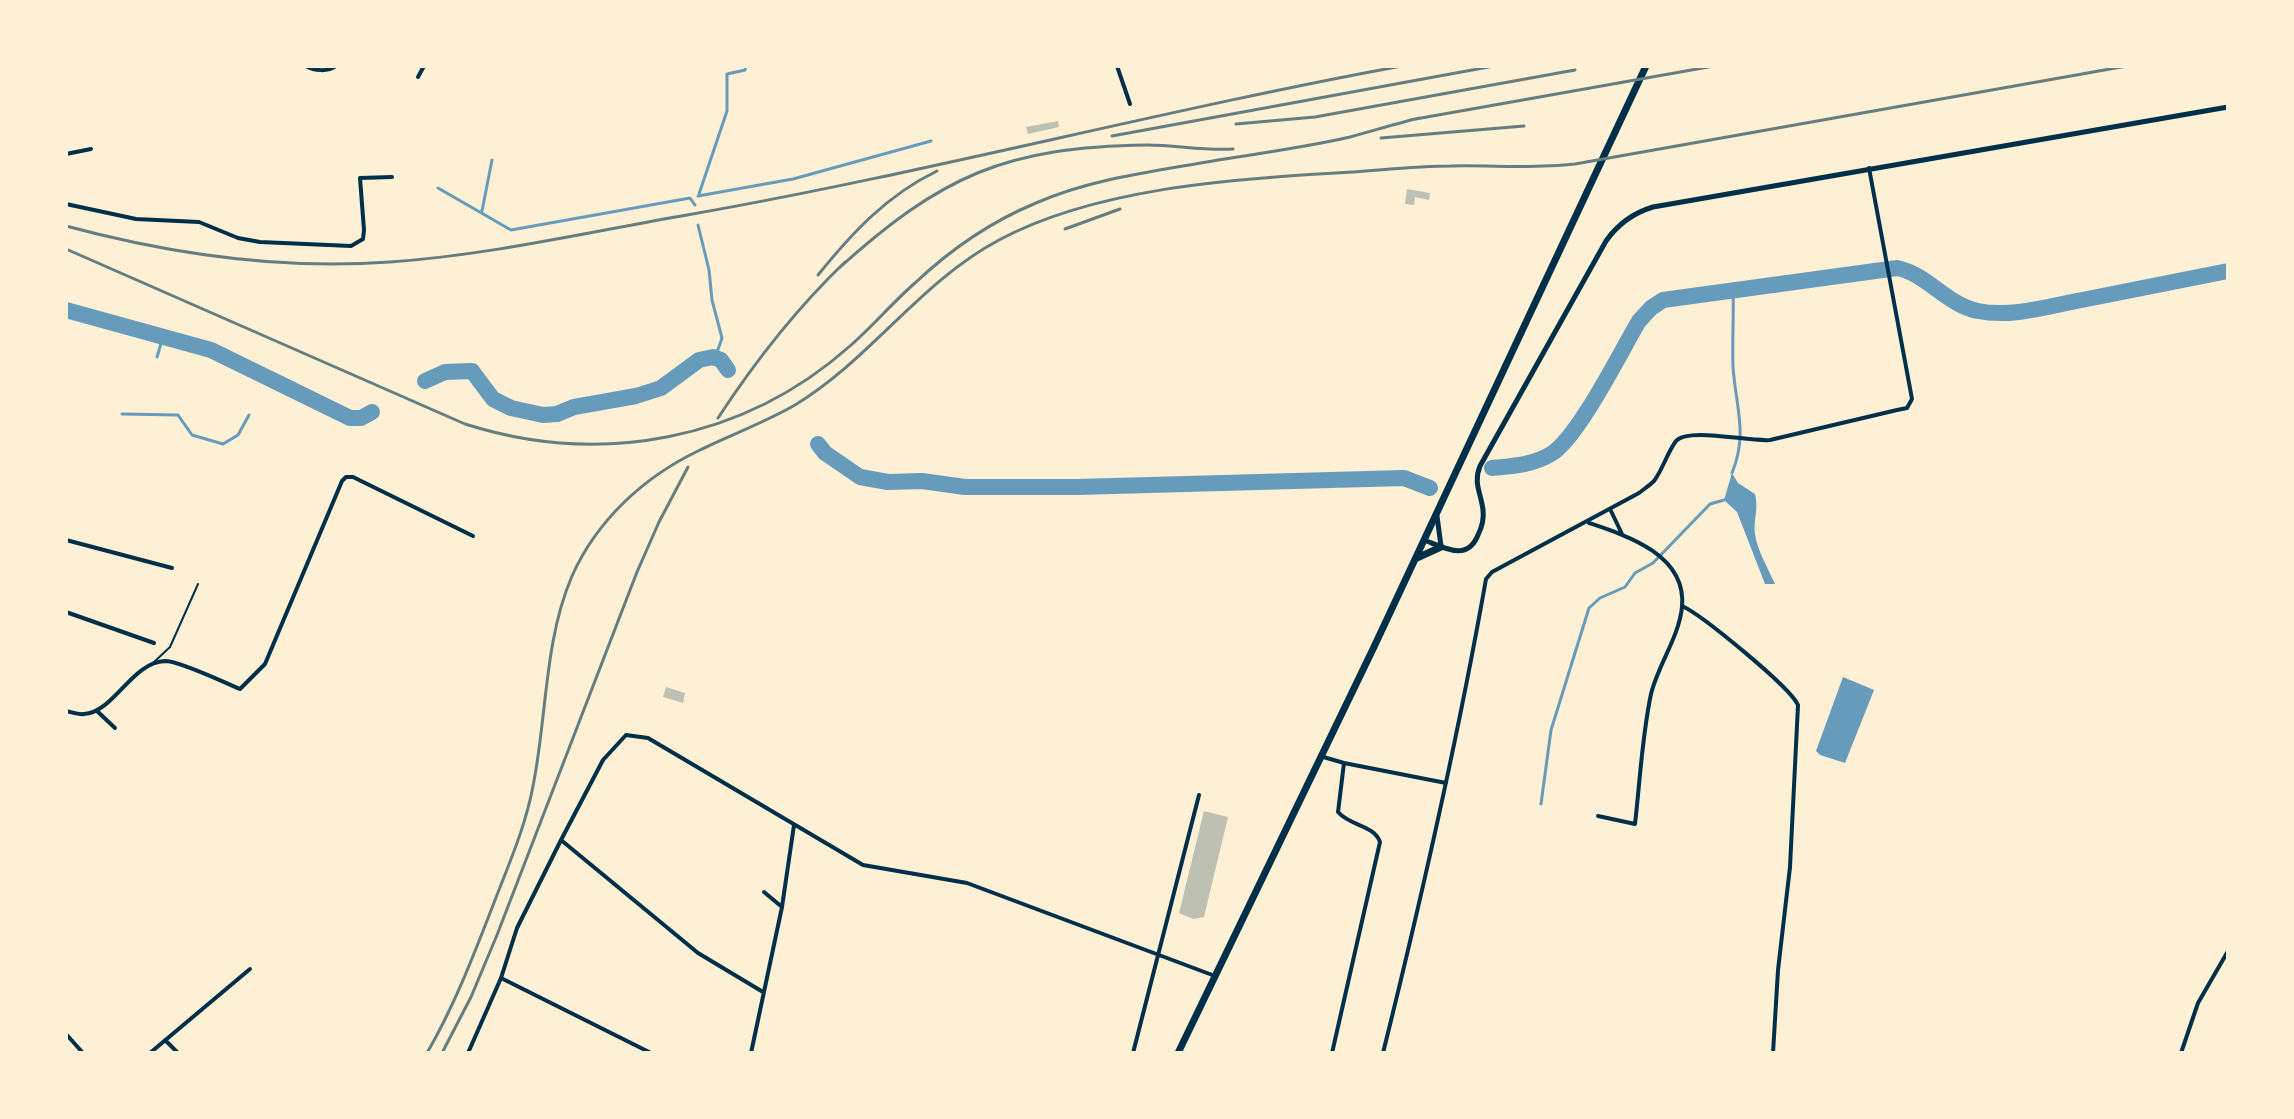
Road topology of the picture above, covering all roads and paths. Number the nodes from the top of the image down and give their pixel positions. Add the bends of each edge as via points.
1 (306, 66) edge
2 (336, 66) edge
3 (424, 66) edge
4 (1117, 66) edge
5 (1646, 66) edge
6 (418, 77) dead end
7 (1130, 104) dead end
8 (2228, 107) edge
9 (91, 149) dead end
10 (66, 154) edge
11 (1869, 168) junction
12 (354, 175) dead end
13 (392, 177) dead end
14 (360, 178) junction
15 (66, 204) edge
16 (1611, 510) junction
17 (1437, 513) junction
18 (1588, 523) junction
19 (1622, 534) junction
20 (473, 536) dead end
21 (66, 540) edge
22 (1424, 540) junction
23 (1441, 547) junction
24 (1415, 559) junction
25 (172, 568) dead end
26 (198, 584) dead end
27 (1682, 606) junction
28 (66, 612) edge
29 (154, 643) dead end
30 (153, 663) junction
31 (66, 711) edge
32 (97, 711) junction
33 (115, 728) dead end
34 (1319, 755) junction
35 (1344, 763) junction
36 (1446, 783) junction
37 (1199, 795) dead end
38 (1598, 816) dead end
39 (794, 825) junction
40 (561, 840) junction
41 (764, 892) dead end
42 (782, 907) junction
43 (2228, 951) edge
44 (1159, 955) junction
45 (250, 969) dead end
46 (1215, 976) junction
47 (501, 978) junction
48 (763, 992) junction
49 (66, 1034) edge
50 (165, 1040) junction
51 (83, 1053) edge
52 (150, 1053) edge
53 (178, 1053) edge
54 (468, 1053) edge
55 (651, 1053) edge
56 (751, 1053) edge
57 (1133, 1053) edge
58 (1178, 1053) edge
59 (1332, 1053) edge
60 (1383, 1053) edge
61 (1773, 1053) edge
62 (2181, 1053) edge

1 - 2 street
3 - 6 street
4 - 7 street
5 - 17 main road
8 - 11 street
9 - 10 street
11 - 16 street via 1912,399 1907,408 1770,440 1683,436 1654,481
11 - 23 street via 1653,207 1623,223 1606,241 1481,464 1476,482 1483,516 1477,539 1462,552
12 - 14 street
13 - 14 street
14 - 15 street via 363,239 351,246 260,242 199,222 136,219
16 - 18 street
16 - 19 street
17 - 22 main road
17 - 23 street
18 - 19 street
18 - 36 street via 1486,579
19 - 27 street via 1676,571
20 - 30 street via 346,477 265,664 240,689 168,661
21 - 25 street
22 - 23 street
22 - 24 main road
23 - 24 main road
24 - 34 main road
26 - 30 lane via 170,647
27 - 38 street via 1651,693 1635,824
27 - 61 street via 1776,680 1798,705
28 - 29 street
30 - 32 street
31 - 32 street
32 - 33 street
34 - 35 street
34 - 46 main road
35 - 36 street
35 - 59 street via 1338,812 1380,842
36 - 60 street
37 - 44 street
39 - 40 street via 648,738 626,735 603,760
39 - 42 street
39 - 44 street via 863,865 967,883
40 - 47 street via 517,928
40 - 48 street via 698,953
41 - 42 street
42 - 48 street
43 - 62 street via 2198,1003
44 - 46 street
44 - 57 street
45 - 50 street
46 - 58 main road
47 - 54 street
47 - 55 street
48 - 56 street
49 - 51 street
50 - 52 street
50 - 53 street

